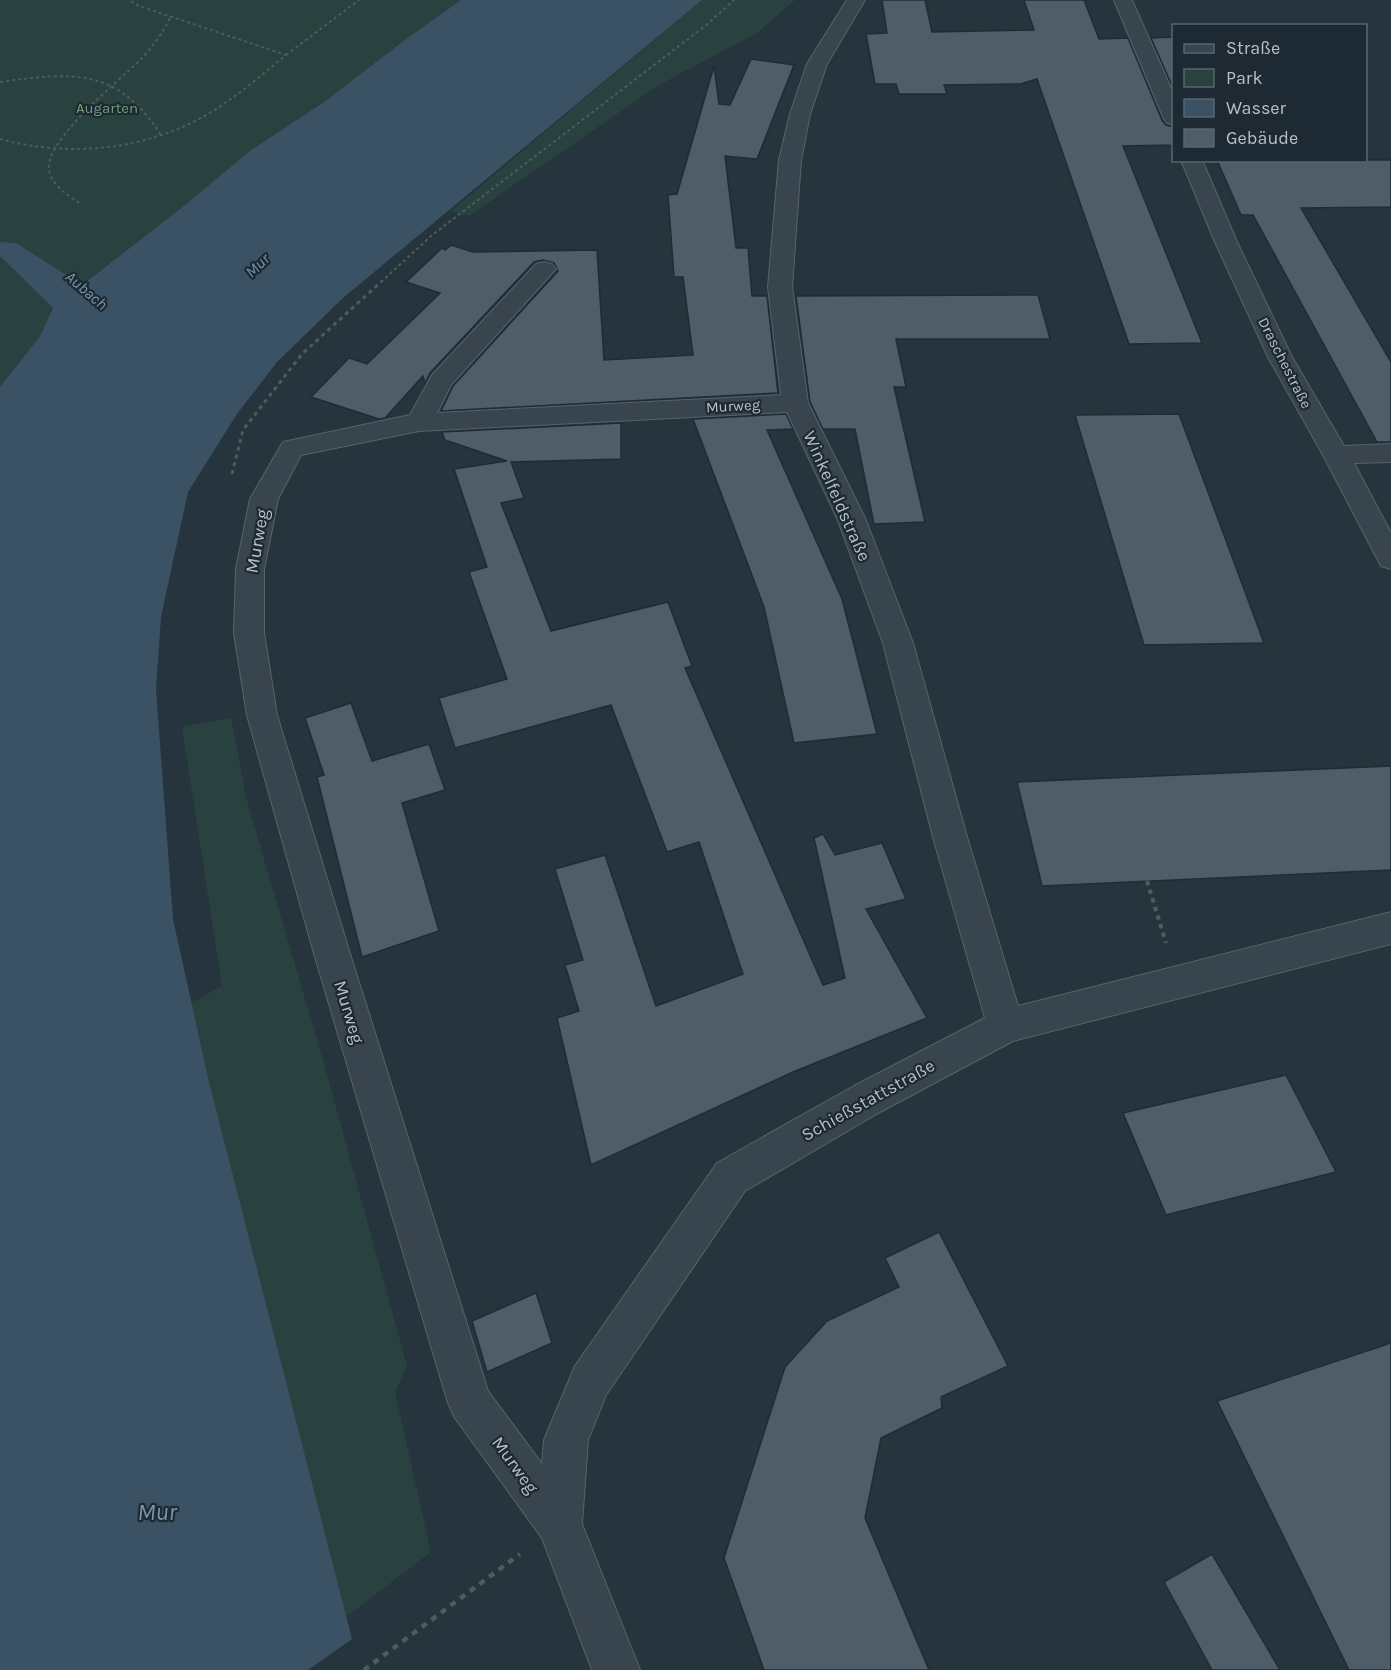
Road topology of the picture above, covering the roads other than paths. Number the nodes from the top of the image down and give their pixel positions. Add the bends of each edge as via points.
1 (856, 0) edge
2 (1123, 0) edge
3 (1172, 117) edge
4 (1192, 162) edge
5 (544, 269) dead end
6 (795, 404) junction
7 (419, 422) junction
8 (1391, 453) edge
9 (1336, 455) junction
10 (1391, 559) edge
11 (1391, 928) edge
12 (1006, 1026) junction
13 (559, 1524) junction
14 (616, 1670) edge

1 - 6 street, Winkelfeldstraße via 818,64 800,114 790,160 780,286
2 - 3 street
4 - 9 street, Draschestraße via 1280,357
5 - 7 street via 441,381
6 - 7 street, Murweg
6 - 12 street, Winkelfeldstraße via 852,518 898,643
7 - 13 street, Murweg via 292,448 264,499 250,569 249,633 262,715 470,1403
8 - 9 street
9 - 10 street, Draschestraße
11 - 12 street, Schießstattstraße
12 - 13 street, Schießstattstraße via 731,1177 590,1381 566,1440
13 - 14 street, Murweg

